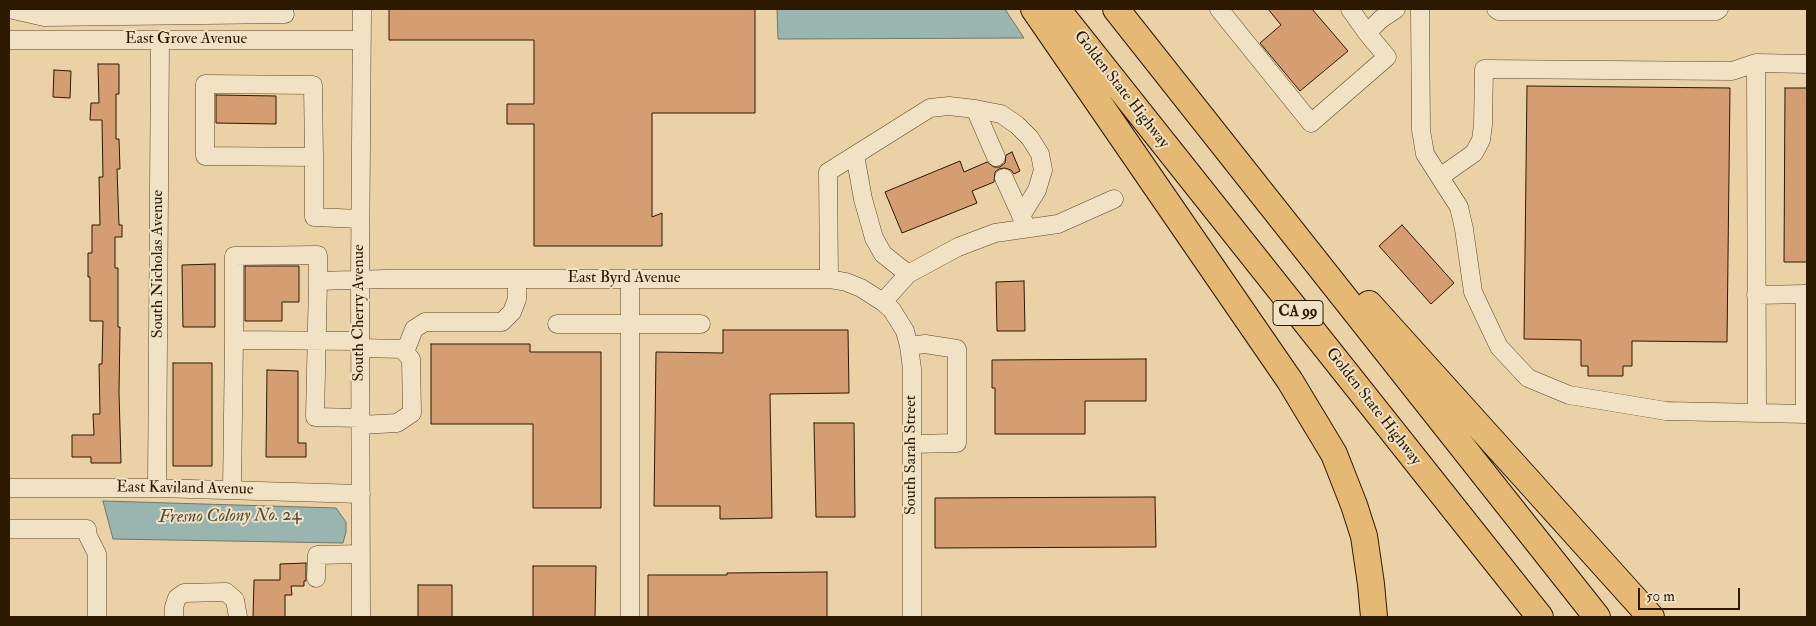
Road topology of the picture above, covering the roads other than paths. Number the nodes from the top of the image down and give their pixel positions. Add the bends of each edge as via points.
1 (9, 9) edge
2 (362, 9) edge
3 (1034, 9) edge
4 (1057, 9) edge
5 (1116, 9) edge
6 (1220, 9) edge
7 (1350, 9) edge
8 (1396, 9) edge
9 (1420, 9) edge
10 (1496, 9) edge
11 (1719, 9) edge
12 (285, 14) dead end
13 (1367, 33) junction
14 (9, 40) edge
15 (362, 40) junction
16 (160, 41) junction
17 (1756, 63) junction
18 (1807, 64) edge
19 (975, 109) junction
20 (855, 155) junction
21 (314, 158) junction
22 (996, 158) dead end
23 (1440, 177) junction
24 (1004, 178) dead end
25 (1262, 191) junction
26 (1114, 199) dead end
27 (360, 219) junction
28 (1024, 222) junction
29 (908, 274) junction
30 (360, 278) junction
31 (517, 279) junction
32 (630, 279) junction
33 (829, 280) junction
34 (318, 282) junction
35 (1806, 294) edge
36 (1756, 295) junction
37 (883, 302) junction
38 (557, 324) dead end
39 (629, 324) junction
40 (701, 324) dead end
41 (1806, 334) edge
42 (234, 340) junction
43 (316, 340) junction
44 (360, 344) junction
45 (909, 346) junction
46 (405, 352) junction
47 (1757, 412) junction
48 (1806, 414) edge
49 (360, 421) junction
50 (912, 444) junction
51 (9, 488) edge
52 (157, 488) junction
53 (232, 490) junction
54 (361, 494) junction
55 (9, 529) edge
56 (361, 554) junction
57 (316, 578) dead end
58 (97, 617) edge
59 (174, 617) edge
60 (238, 617) edge
61 (361, 617) edge
62 (630, 617) edge
63 (912, 617) edge
64 (1374, 617) edge
65 (1540, 617) edge
66 (1597, 617) edge
67 (1651, 617) edge

1 - 12 street via 44,17
2 - 15 street, South Cherry Avenue
3 - 64 highway via 1290,381 1334,454 1364,536
4 - 65 highway, Golden State Highway / CA 99
5 - 25 highway, CA 99
6 - 13 street via 1311,123 1387,57
7 - 13 street
8 - 13 street
9 - 23 street via 1421,130 1425,154
10 - 11 street
14 - 16 street, East Grove Avenue
15 - 16 street, East Grove Avenue
15 - 27 street, South Cherry Avenue
16 - 52 street, South Nicholas Avenue
17 - 18 street
17 - 23 street via 1732,71 1484,69 1481,140 1474,153
17 - 36 street
19 - 20 street via 930,108
19 - 22 street
19 - 28 street via 1001,114 1017,125 1040,154 1043,170
20 - 29 street via 874,238 882,254
20 - 33 street via 828,172
21 - 21 street via 313,85 205,84 205,156
21 - 27 street via 314,217
23 - 47 street via 1459,207 1473,292 1499,347 1528,378 1569,395 1666,411
24 - 28 street
25 - 66 highway, CA 99
25 - 67 highway via 1388,323
26 - 28 street via 1058,224
27 - 30 street, South Cherry Avenue
28 - 29 street via 958,247
29 - 37 street
30 - 31 street, East Byrd Avenue
30 - 34 street, East Byrd Avenue
30 - 44 street, South Cherry Avenue
31 - 32 street, East Byrd Avenue
31 - 46 street via 517,298 512,312 502,322 425,322 414,328
32 - 33 street, East Byrd Avenue
32 - 39 street
33 - 37 street, East Byrd Avenue via 861,288
34 - 42 street via 318,255 234,256
34 - 43 street
35 - 36 street
35 - 41 street
36 - 47 street
37 - 45 street, South Sarah Street via 905,331
38 - 39 street
39 - 40 street
39 - 62 street
41 - 48 street
42 - 43 street
42 - 53 street
43 - 44 street
43 - 49 street via 315,417
44 - 46 street
44 - 49 street, South Cherry Avenue
45 - 50 street, South Sarah Street
45 - 50 street via 925,344 957,349 957,443
46 - 49 street via 411,359 412,413 397,424
47 - 48 street
49 - 54 street, South Cherry Avenue
50 - 63 street, South Sarah Street
51 - 52 street, East Kaviland Avenue
52 - 53 street, East Kaviland Avenue
53 - 54 street, East Kaviland Avenue
54 - 56 street, South Cherry Avenue
55 - 58 street via 87,529 97,554
56 - 57 street via 317,555
56 - 61 street, South Cherry Avenue
59 - 60 street via 177,598 184,593 226,592 235,600

